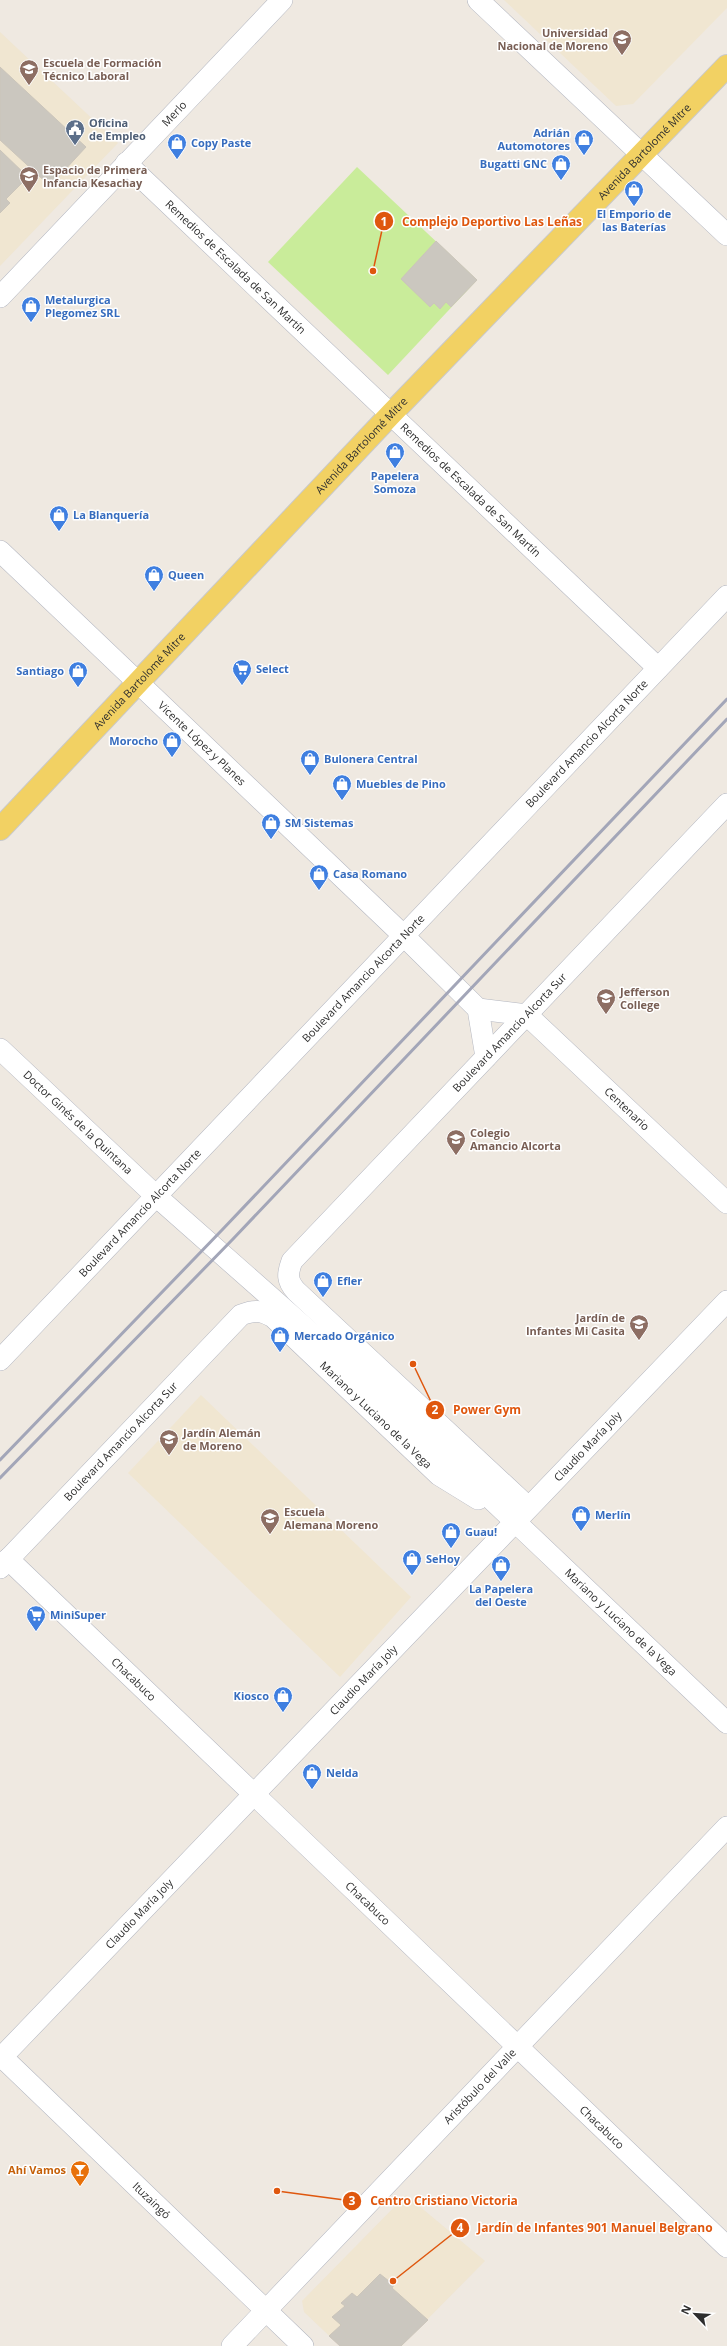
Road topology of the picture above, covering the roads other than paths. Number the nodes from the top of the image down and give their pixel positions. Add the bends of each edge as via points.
1 (282, 0) edge
2 (478, 0) edge
3 (727, 66) edge
4 (640, 153) junction
5 (126, 163) junction
6 (727, 235) edge
7 (0, 297) edge
8 (390, 414) junction
9 (0, 551) edge
10 (727, 596) edge
11 (658, 668) junction
12 (138, 682) junction
13 (727, 804) edge
14 (0, 829) edge
15 (404, 936) junction
16 (478, 1009) junction
17 (527, 1015) junction
18 (0, 1049) edge
19 (486, 1057) junction
20 (156, 1196) junction
21 (727, 1203) edge
22 (292, 1261) joint
23 (264, 1290) joint
24 (727, 1300) edge
25 (241, 1315) joint
26 (0, 1360) edge
27 (521, 1514) junction
28 (4, 1563) edge
29 (727, 1723) edge
30 (253, 1793) junction
31 (727, 1826) edge
32 (518, 2046) junction
33 (1, 2057) edge
34 (727, 2247) edge
35 (266, 2310) junction
36 (232, 2346) edge
37 (304, 2346) edge

1 - 5 street, Merlo
2 - 4 street
3 - 4 main road, Avenida Bartolomé Mitre
4 - 6 street
4 - 8 main road, Avenida Bartolomé Mitre
5 - 7 street, Merlo
5 - 8 street, Remedios de Escalada de San Martín
8 - 11 street, Remedios de Escalada de San Martín
8 - 12 main road, Avenida Bartolomé Mitre
9 - 12 street, Vicente López y Planes
10 - 11 street, Boulevard Amancio Alcorta Norte
11 - 15 street, Boulevard Amancio Alcorta Norte
12 - 14 main road, Avenida Bartolomé Mitre
12 - 15 street, Vicente López y Planes
13 - 17 street, Boulevard Amancio Alcorta Sur
15 - 16 street, Vicente López y Planes
15 - 20 street, Boulevard Amancio Alcorta Norte
16 - 17 street
16 - 19 street
17 - 19 street, Boulevard Amancio Alcorta Sur
17 - 21 street, Centenario
18 - 20 street, Doctor Ginés de la Quintana
19 - 22 street, Boulevard Amancio Alcorta Sur
20 - 23 street, Doctor Ginés de la Quintana
20 - 26 street, Boulevard Amancio Alcorta Norte
22 - 27 street, Mariano y Luciano de la Vega via 288,1273 290,1284 296,1291
23 - 27 street, Mariano y Luciano de la Vega via 387,1400
24 - 27 street, Claudio María Joly
25 - 27 street, Mariano y Luciano de la Vega via 263,1311 273,1317 439,1475
25 - 28 street, Boulevard Amancio Alcorta Sur
27 - 29 street, Mariano y Luciano de la Vega
27 - 30 street, Claudio María Joly
28 - 30 street, Chacabuco
30 - 32 street, Chacabuco
30 - 33 street, Claudio María Joly
31 - 32 street, Aristóbulo del Valle
32 - 34 street, Chacabuco
32 - 35 street, Aristóbulo del Valle
33 - 35 street, Ituzaingó
35 - 36 street, Aristóbulo del Valle
35 - 37 street, Ituzaingó

